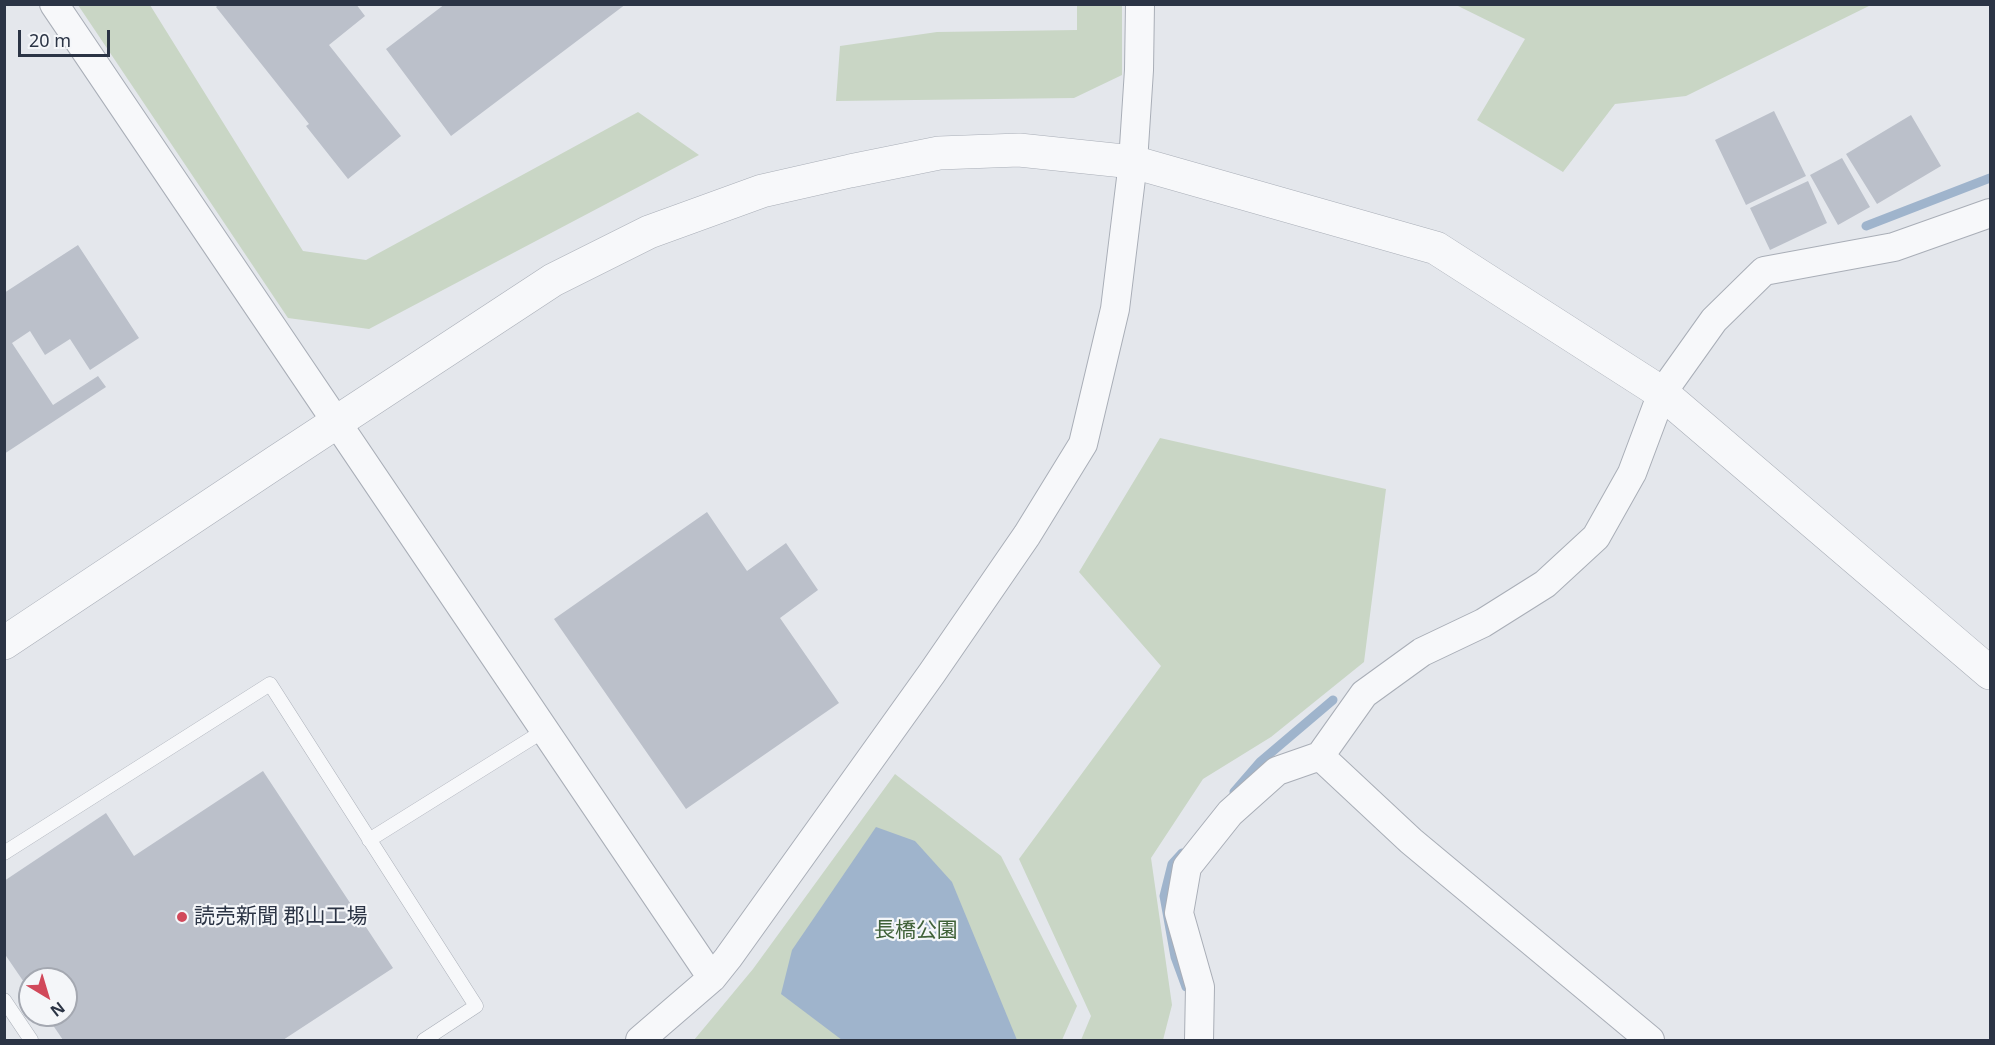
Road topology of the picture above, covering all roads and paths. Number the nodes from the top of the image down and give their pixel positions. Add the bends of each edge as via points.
1 (54, 4) edge
2 (1140, 4) edge
3 (1133, 162) junction
4 (1990, 213) edge
5 (1662, 393) junction
6 (337, 422) junction
7 (4, 643) edge
8 (1990, 673) edge
9 (545, 730) junction
10 (1320, 756) junction
11 (369, 840) junction
12 (4, 854) edge
13 (712, 978) junction
14 (4, 1000) edge
15 (1650, 1040) edge
16 (32, 1041) edge
17 (424, 1041) edge
18 (640, 1041) edge
19 (1199, 1041) edge

1 - 6 street
2 - 3 street
3 - 5 street via 1436,248
3 - 6 street via 1019,150 939,153 762,191 649,232 553,280
3 - 13 street via 1115,309 1083,444 1027,535 932,674
4 - 5 street via 1894,247 1764,271 1714,320
5 - 8 street
5 - 10 street via 1632,473 1596,537 1545,584 1483,623 1422,652 1364,694
6 - 7 street
6 - 9 street
9 - 11 lane
9 - 13 street
10 - 15 street via 1411,841
10 - 19 street via 1277,771 1230,813 1187,867 1179,913 1200,987
11 - 12 lane via 270,684
11 - 17 lane via 476,1006
13 - 18 street
14 - 16 lane

